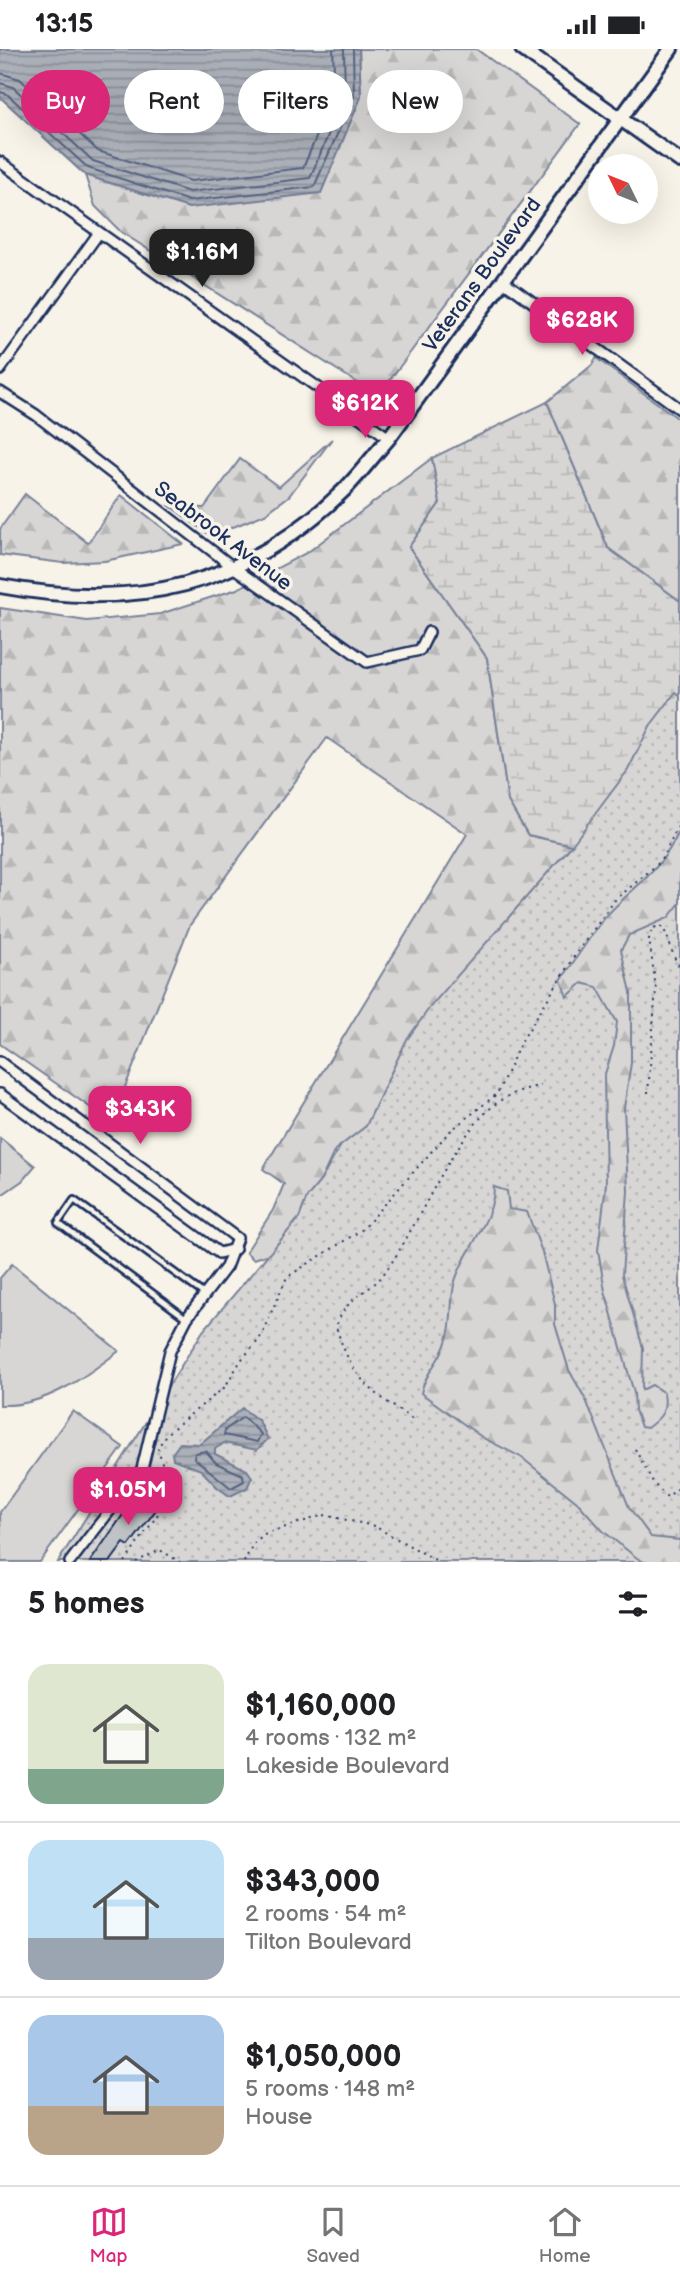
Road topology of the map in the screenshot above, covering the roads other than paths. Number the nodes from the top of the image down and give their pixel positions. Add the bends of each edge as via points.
1 (522, 49) edge
2 (671, 49) edge
3 (619, 119) junction
4 (680, 161) edge
5 (0, 162) edge
6 (98, 234) junction
7 (502, 280) junction
8 (0, 370) edge
9 (0, 392) edge
10 (680, 409) edge
11 (389, 437) junction
12 (233, 567) junction
13 (0, 586) edge
14 (429, 632) dead end
15 (0, 1062) edge
16 (0, 1094) edge
17 (235, 1249) junction
18 (205, 1294) junction
19 (187, 1318) junction
20 (70, 1562) edge

1 - 3 main road
2 - 3 main road, Veterans Boulevard
3 - 4 main road
3 - 7 main road, Veterans Boulevard
5 - 6 street
6 - 8 street
6 - 11 street
7 - 10 street
7 - 11 main road, Veterans Boulevard
9 - 12 street, Seabrook Avenue
11 - 12 main road, Veterans Boulevard via 344,490 294,532
12 - 13 main road, Veterans Boulevard via 166,589 119,597
12 - 14 street, Seabrook Avenue via 367,662 420,650
15 - 17 street via 235,1234
16 - 17 street via 219,1253
17 - 18 street
18 - 19 street
18 - 19 lane via 74,1200 58,1223
19 - 20 street via 170,1351 142,1469

